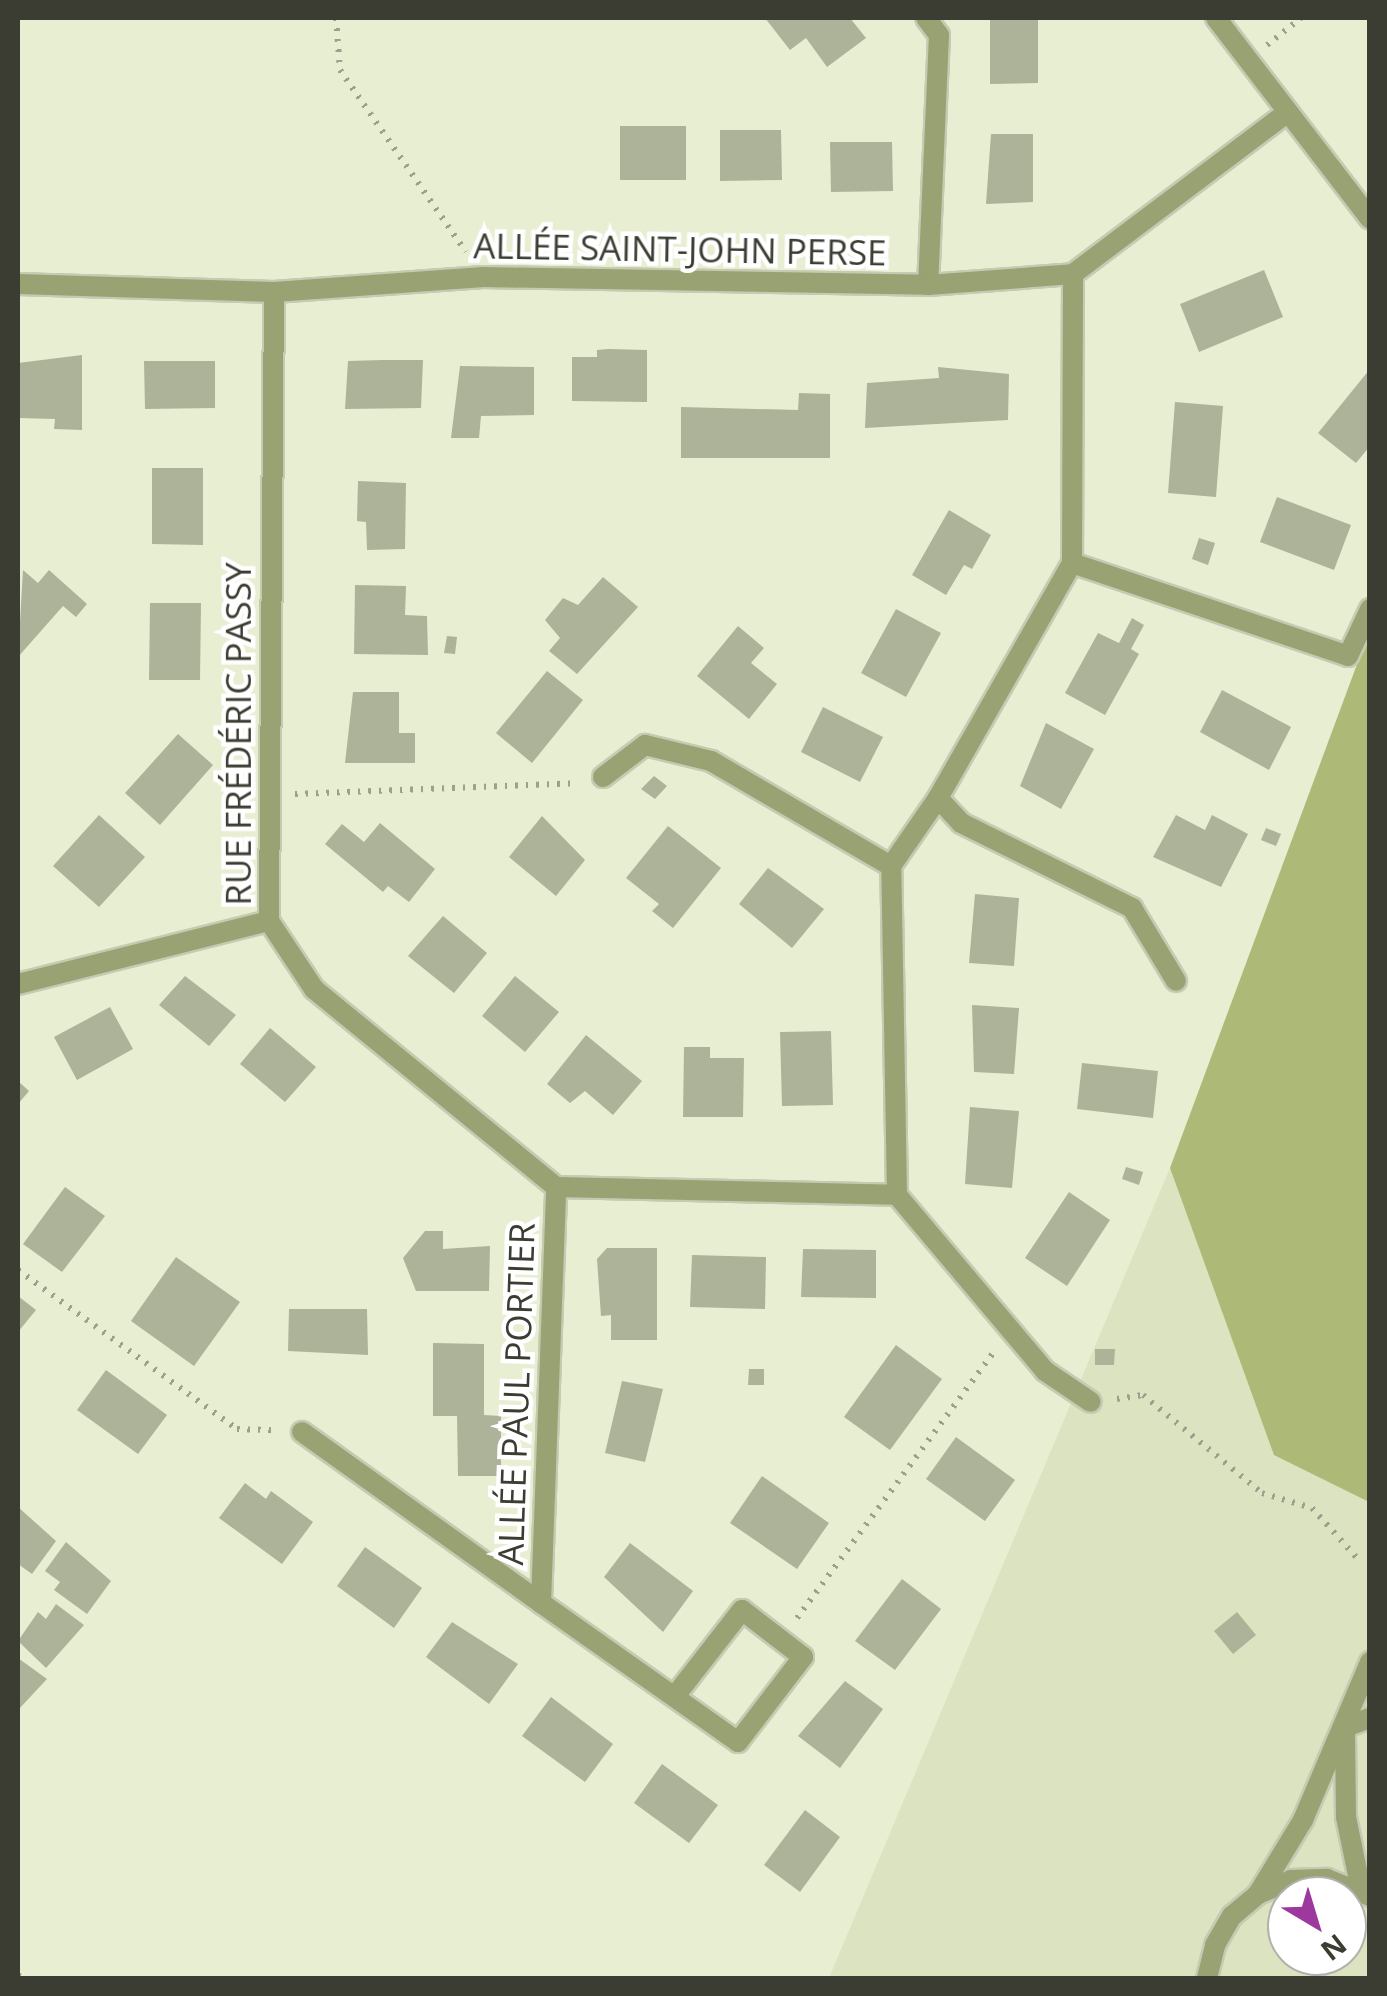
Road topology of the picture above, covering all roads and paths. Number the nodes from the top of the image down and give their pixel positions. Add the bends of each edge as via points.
1 (336, 18) edge
2 (926, 18) edge
3 (1216, 18) edge
4 (1301, 18) edge
5 (1249, 60) junction
6 (1288, 112) junction
7 (1370, 219) edge
8 (1073, 274) junction
9 (483, 277) junction
10 (18, 284) edge
11 (928, 285) junction
12 (274, 292) junction
13 (1072, 563) junction
14 (1370, 610) edge
15 (603, 777) joint
16 (270, 794) junction
17 (938, 798) junction
18 (891, 866) junction
19 (269, 922) junction
20 (1176, 981) dead end
21 (18, 984) edge
22 (556, 1187) junction
23 (897, 1195) junction
24 (18, 1270) edge
25 (1013, 1332) junction
26 (1091, 1402) joint
27 (302, 1432) joint
28 (1358, 1560) dead end
29 (541, 1603) junction
30 (781, 1639) junction
31 (1370, 1662) edge
32 (675, 1696) junction
33 (1370, 1718) edge
34 (1344, 1727) junction
35 (1361, 1876) edge
36 (1267, 1890) edge
37 (1258, 1894) junction
38 (1208, 1978) edge

1 - 9 path via 340,70
2 - 11 street via 939,35
3 - 5 street
4 - 5 path
5 - 6 street
6 - 7 street
6 - 8 street
8 - 11 street, ALLÉE SAINT-JOHN PERSE
8 - 13 street
9 - 11 street, ALLÉE SAINT-JOHN PERSE
9 - 12 street, ALLÉE SAINT-JOHN PERSE
10 - 12 street, ALLÉE SAINT-JOHN PERSE
12 - 16 street, RUE FRÉDÉRIC PASSY
13 - 14 street via 1348,656
13 - 17 street
15 - 16 path via 563,787
15 - 18 street via 645,745 711,761
16 - 19 street, RUE FRÉDÉRIC PASSY
17 - 18 street
17 - 20 street via 961,823 1132,908
18 - 23 street
19 - 21 street
19 - 22 street, RUE FRÉDÉRIC PASSY via 314,989
22 - 23 street
22 - 29 street, ALLÉE PAUL PORTIER
23 - 25 street
24 - 27 path via 237,1429
25 - 26 street via 1045,1371
25 - 30 path
26 - 28 path via 1143,1395 1262,1493 1312,1508
27 - 29 street, ALLÉE PAUL PORTIER
29 - 32 street, ALLÉE PAUL PORTIER
30 - 32 street via 742,1610
30 - 32 street, ALLÉE PAUL PORTIER via 803,1657 738,1742
31 - 34 street
33 - 34 street
34 - 35 street via 1346,1817
34 - 37 street via 1303,1820
36 - 37 street
37 - 38 street via 1232,1916 1215,1945

